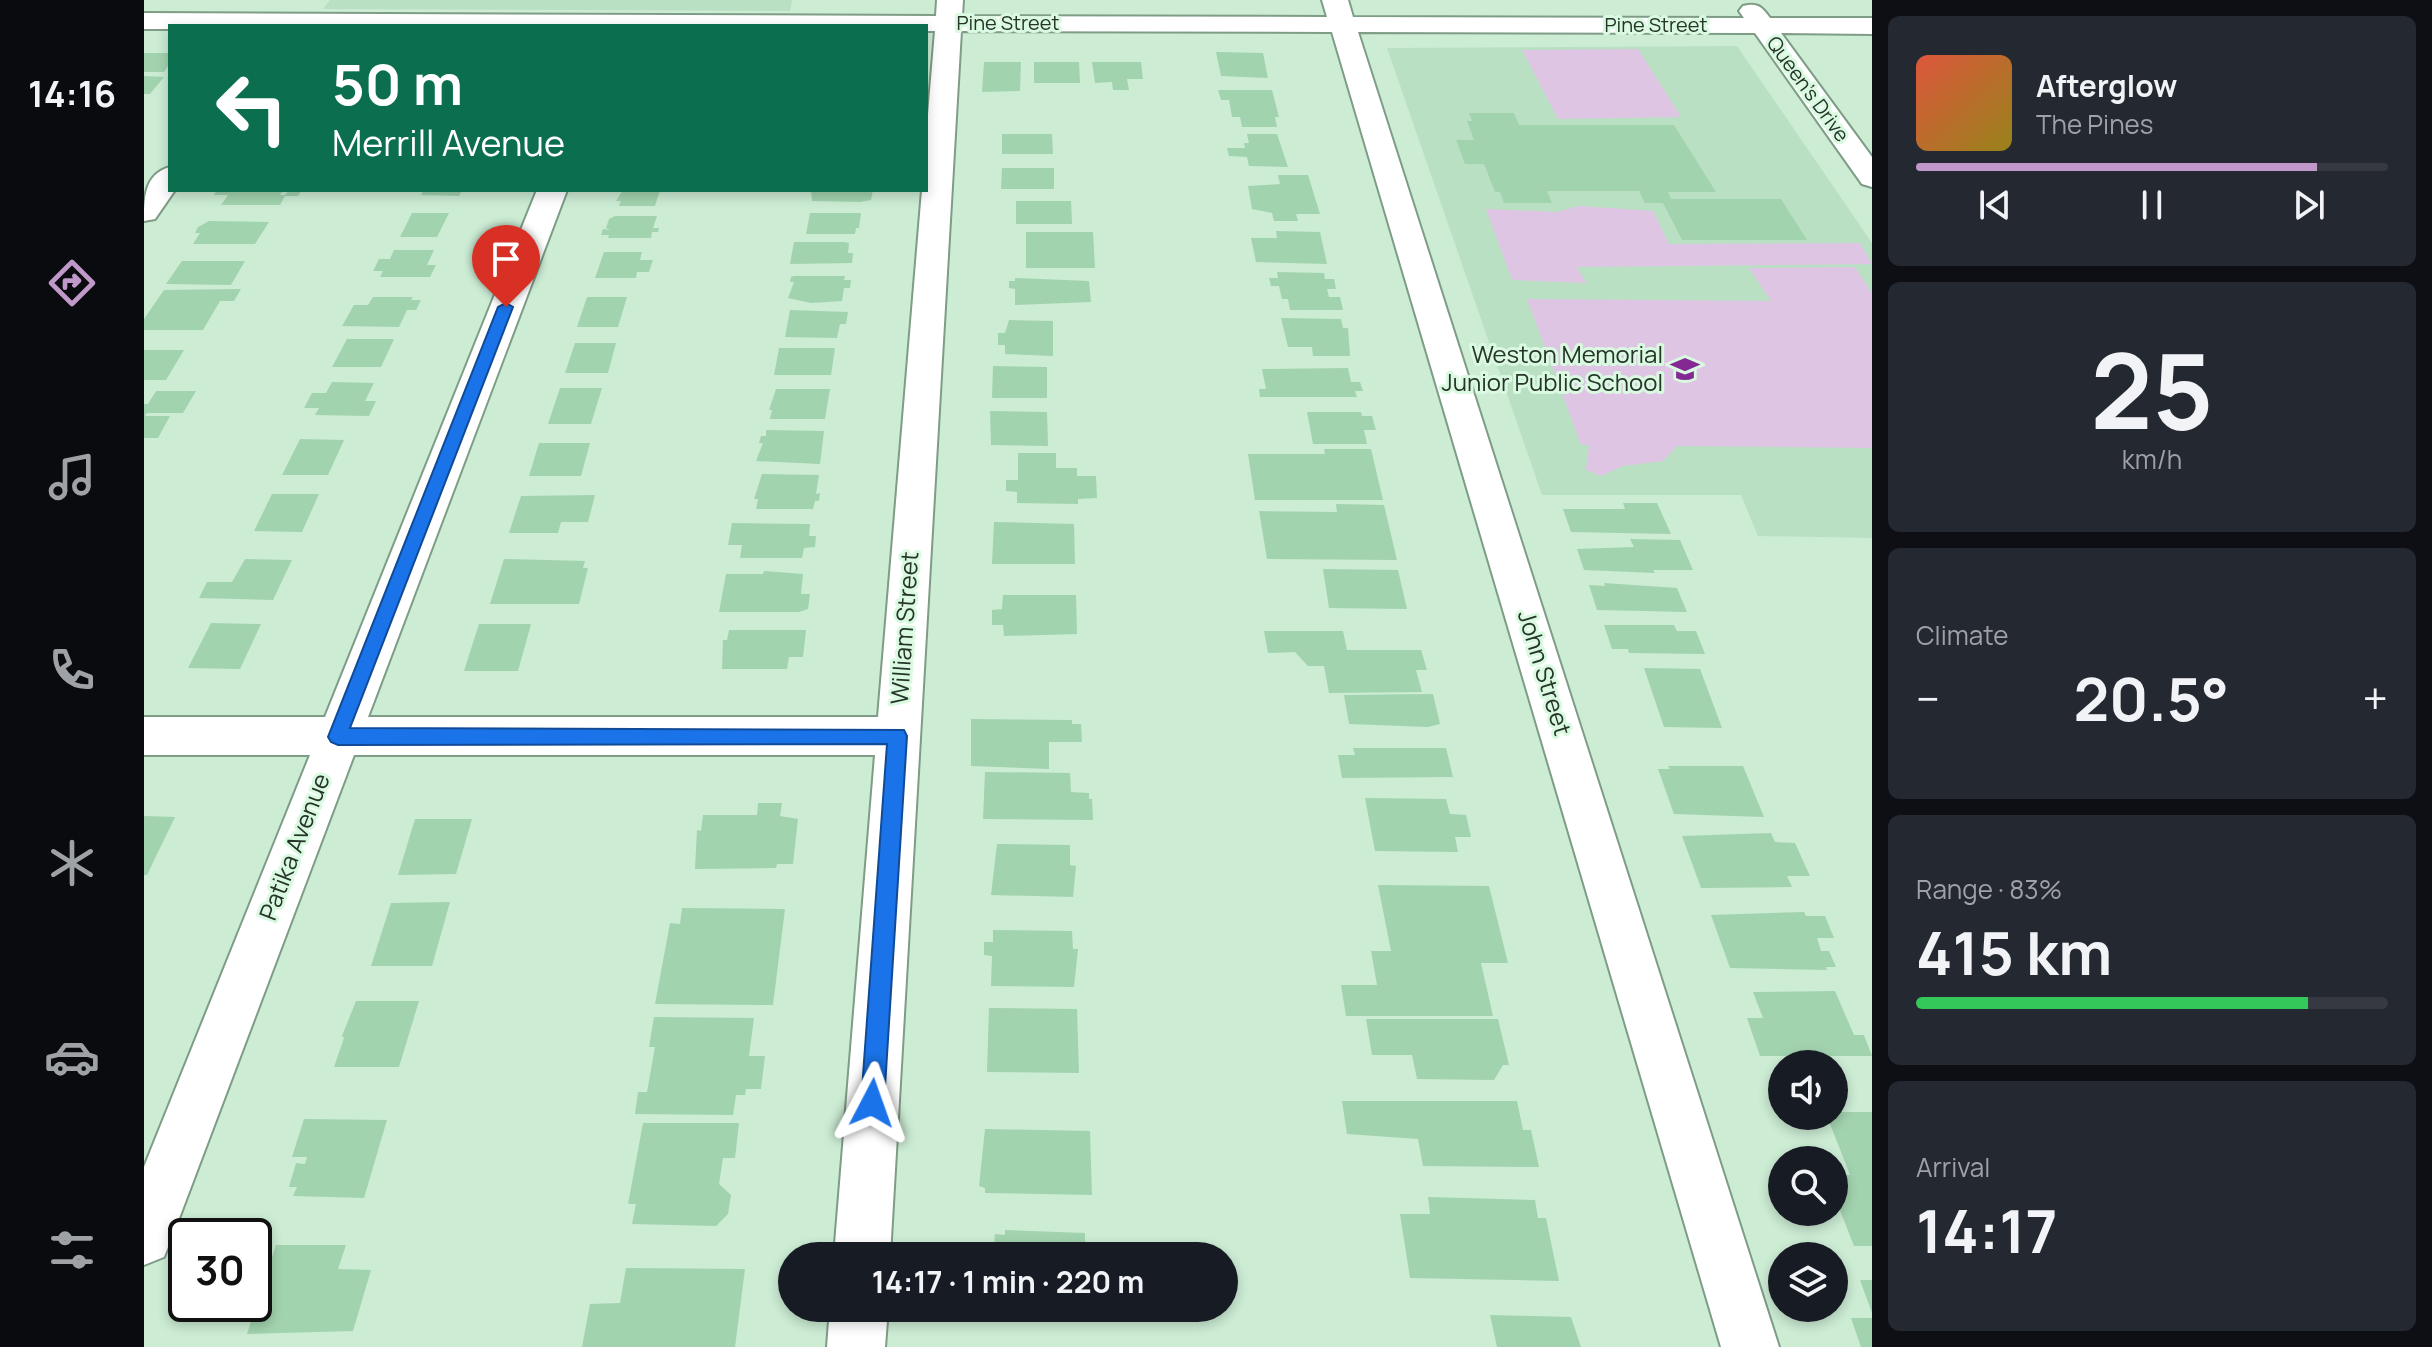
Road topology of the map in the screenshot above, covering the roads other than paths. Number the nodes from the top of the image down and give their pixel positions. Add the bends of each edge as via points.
1 (295, 0) edge
2 (1744, 0) edge
3 (948, 12) edge
4 (1339, 12) edge
5 (144, 21) edge
6 (278, 24) edge
7 (617, 24) edge
8 (1763, 26) junction
9 (1872, 26) edge
10 (1872, 178) edge
11 (168, 179) edge
12 (551, 192) edge
13 (144, 212) edge
14 (144, 736) edge
15 (897, 736) junction
16 (338, 737) junction
17 (144, 1237) edge
18 (863, 1242) edge
19 (858, 1322) edge
20 (856, 1347) edge
21 (1750, 1347) edge

1 - 6 street
2 - 8 street, Queen's Drive
3 - 4 street, Pine Street
3 - 7 street, Pine Street
3 - 15 street, William Street
4 - 8 street, Pine Street
4 - 21 street, John Street
5 - 6 street, Pine Street
6 - 7 street, Pine Street
8 - 9 street, Pine Street
8 - 10 street, Queen's Drive
11 - 13 street
12 - 16 street, Patika Avenue
14 - 16 street
15 - 16 street
15 - 18 street, William Street
16 - 17 street, Patika Avenue
19 - 20 street

